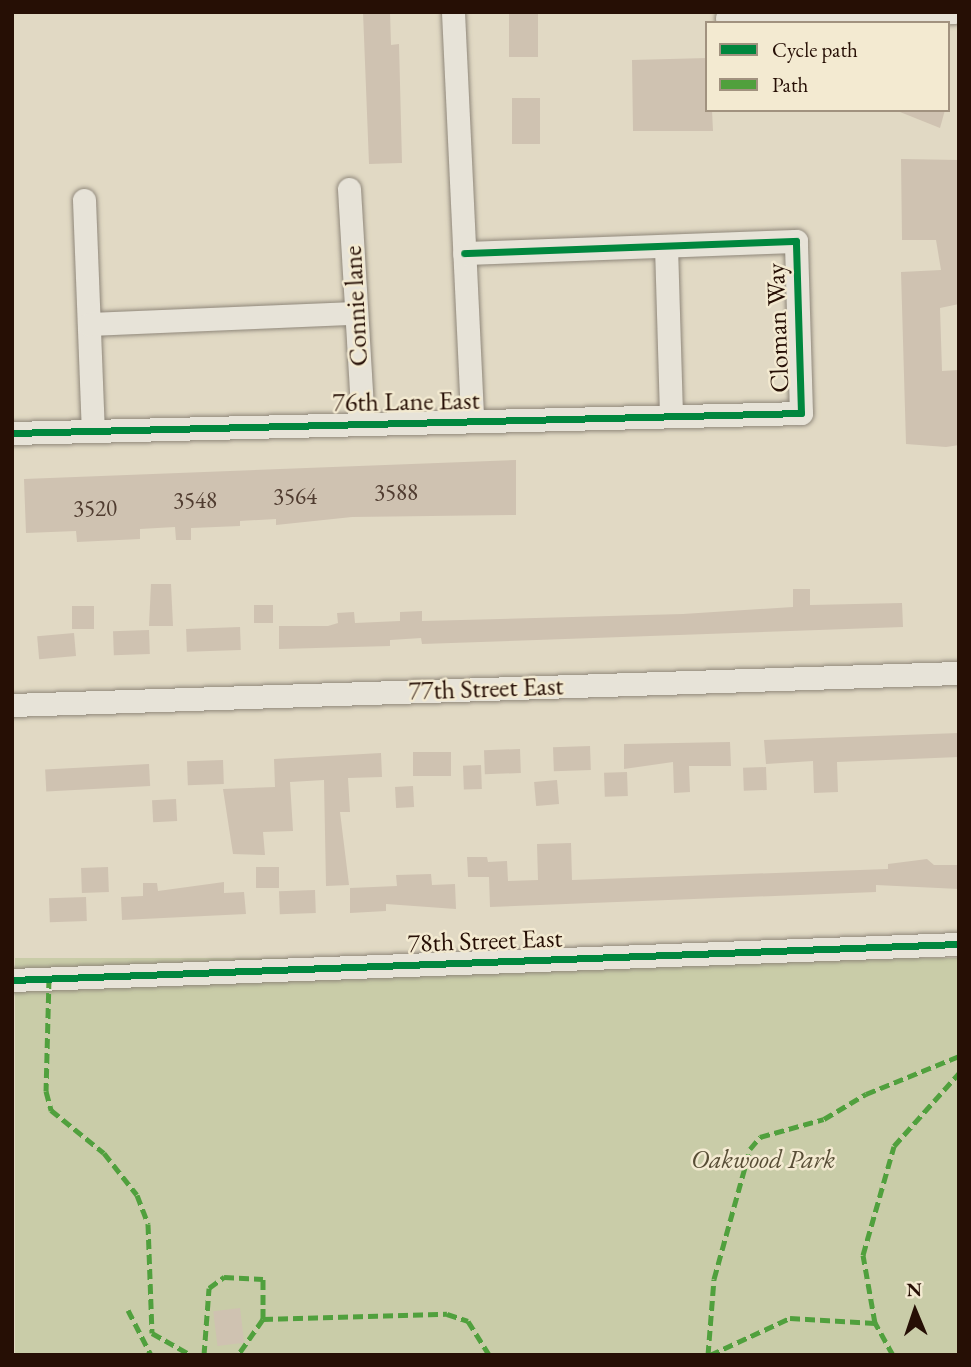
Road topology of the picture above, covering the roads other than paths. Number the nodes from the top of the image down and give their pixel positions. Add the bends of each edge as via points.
1 (453, 12) edge
2 (953, 12) edge
3 (727, 18) dead end
4 (349, 189) dead end
5 (83, 200) dead end
6 (666, 246) junction
7 (464, 253) junction
8 (355, 313) junction
9 (89, 324) junction
10 (801, 413) joint
11 (671, 416) junction
12 (472, 421) junction
13 (363, 424) junction
14 (93, 431) junction
15 (12, 432) edge
16 (959, 673) edge
17 (12, 705) edge
18 (959, 944) edge
19 (12, 980) edge

1 - 7 street
2 - 3 street
4 - 8 street, Connie lane
5 - 9 street
6 - 7 street
6 - 10 street, Cloman Way via 796,242
6 - 11 street
7 - 12 street
8 - 9 street
8 - 13 street, Connie lane
9 - 14 street
10 - 11 street, 76th Lane East
11 - 12 street, 76th Lane East
12 - 13 street, 76th Lane East
13 - 14 street, 76th Lane East
14 - 15 street, 76th Lane East
16 - 17 street, 77th Street East
18 - 19 street, 78th Street East

